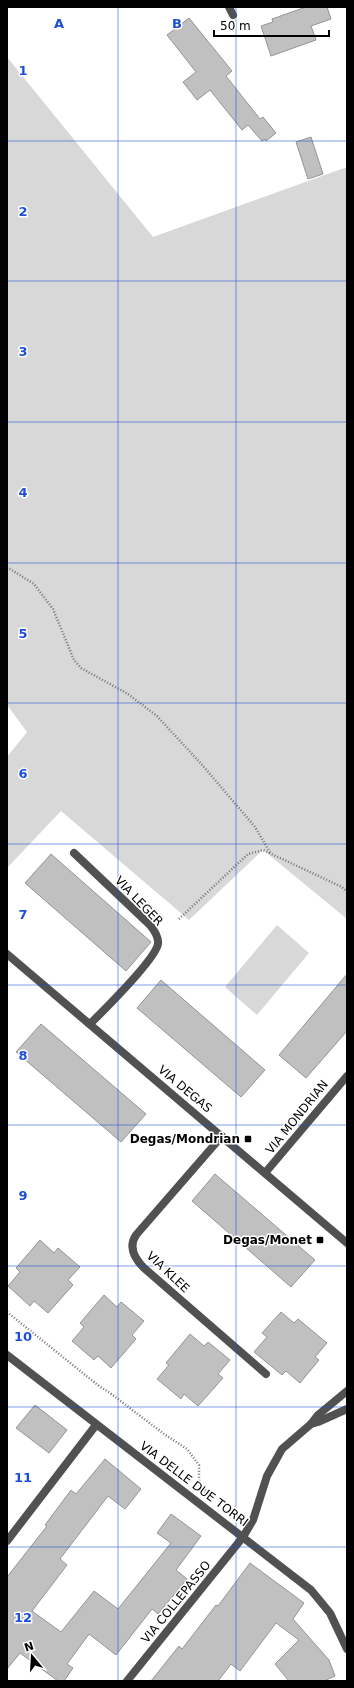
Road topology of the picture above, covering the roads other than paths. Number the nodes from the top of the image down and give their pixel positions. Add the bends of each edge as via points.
1 (228, 7) edge
2 (233, 15) dead end
3 (74, 853) dead end
4 (7, 954) edge
5 (90, 1024) junction
6 (347, 1076) edge
7 (222, 1136) junction
8 (265, 1173) junction
9 (347, 1243) edge
10 (7, 1355) edge
11 (266, 1374) dead end
12 (347, 1390) edge
13 (347, 1409) edge
14 (311, 1424) junction
15 (96, 1425) junction
16 (243, 1537) junction
17 (7, 1541) edge
18 (347, 1649) edge
19 (128, 1681) edge

1 - 2 street
3 - 5 street, VIA LEGER via 150,925 158,943 151,958
4 - 5 street, VIA DEGAS
5 - 7 street, VIA DEGAS
6 - 8 street, VIA MONDRIAN
7 - 8 street, VIA DEGAS
7 - 11 street, VIA KLEE via 136,1235 133,1240 133,1251 144,1268
8 - 9 street, VIA DEGAS
10 - 15 street, VIA DELLE DUE TORRI
12 - 14 street
13 - 14 street
14 - 16 street via 291,1440 276,1458 264,1482 251,1525
15 - 16 street, VIA DELLE DUE TORRI
15 - 17 street
16 - 18 street, VIA DELLE DUE TORRI via 320,1599 334,1619
16 - 19 street, VIA COLLEPASSO

